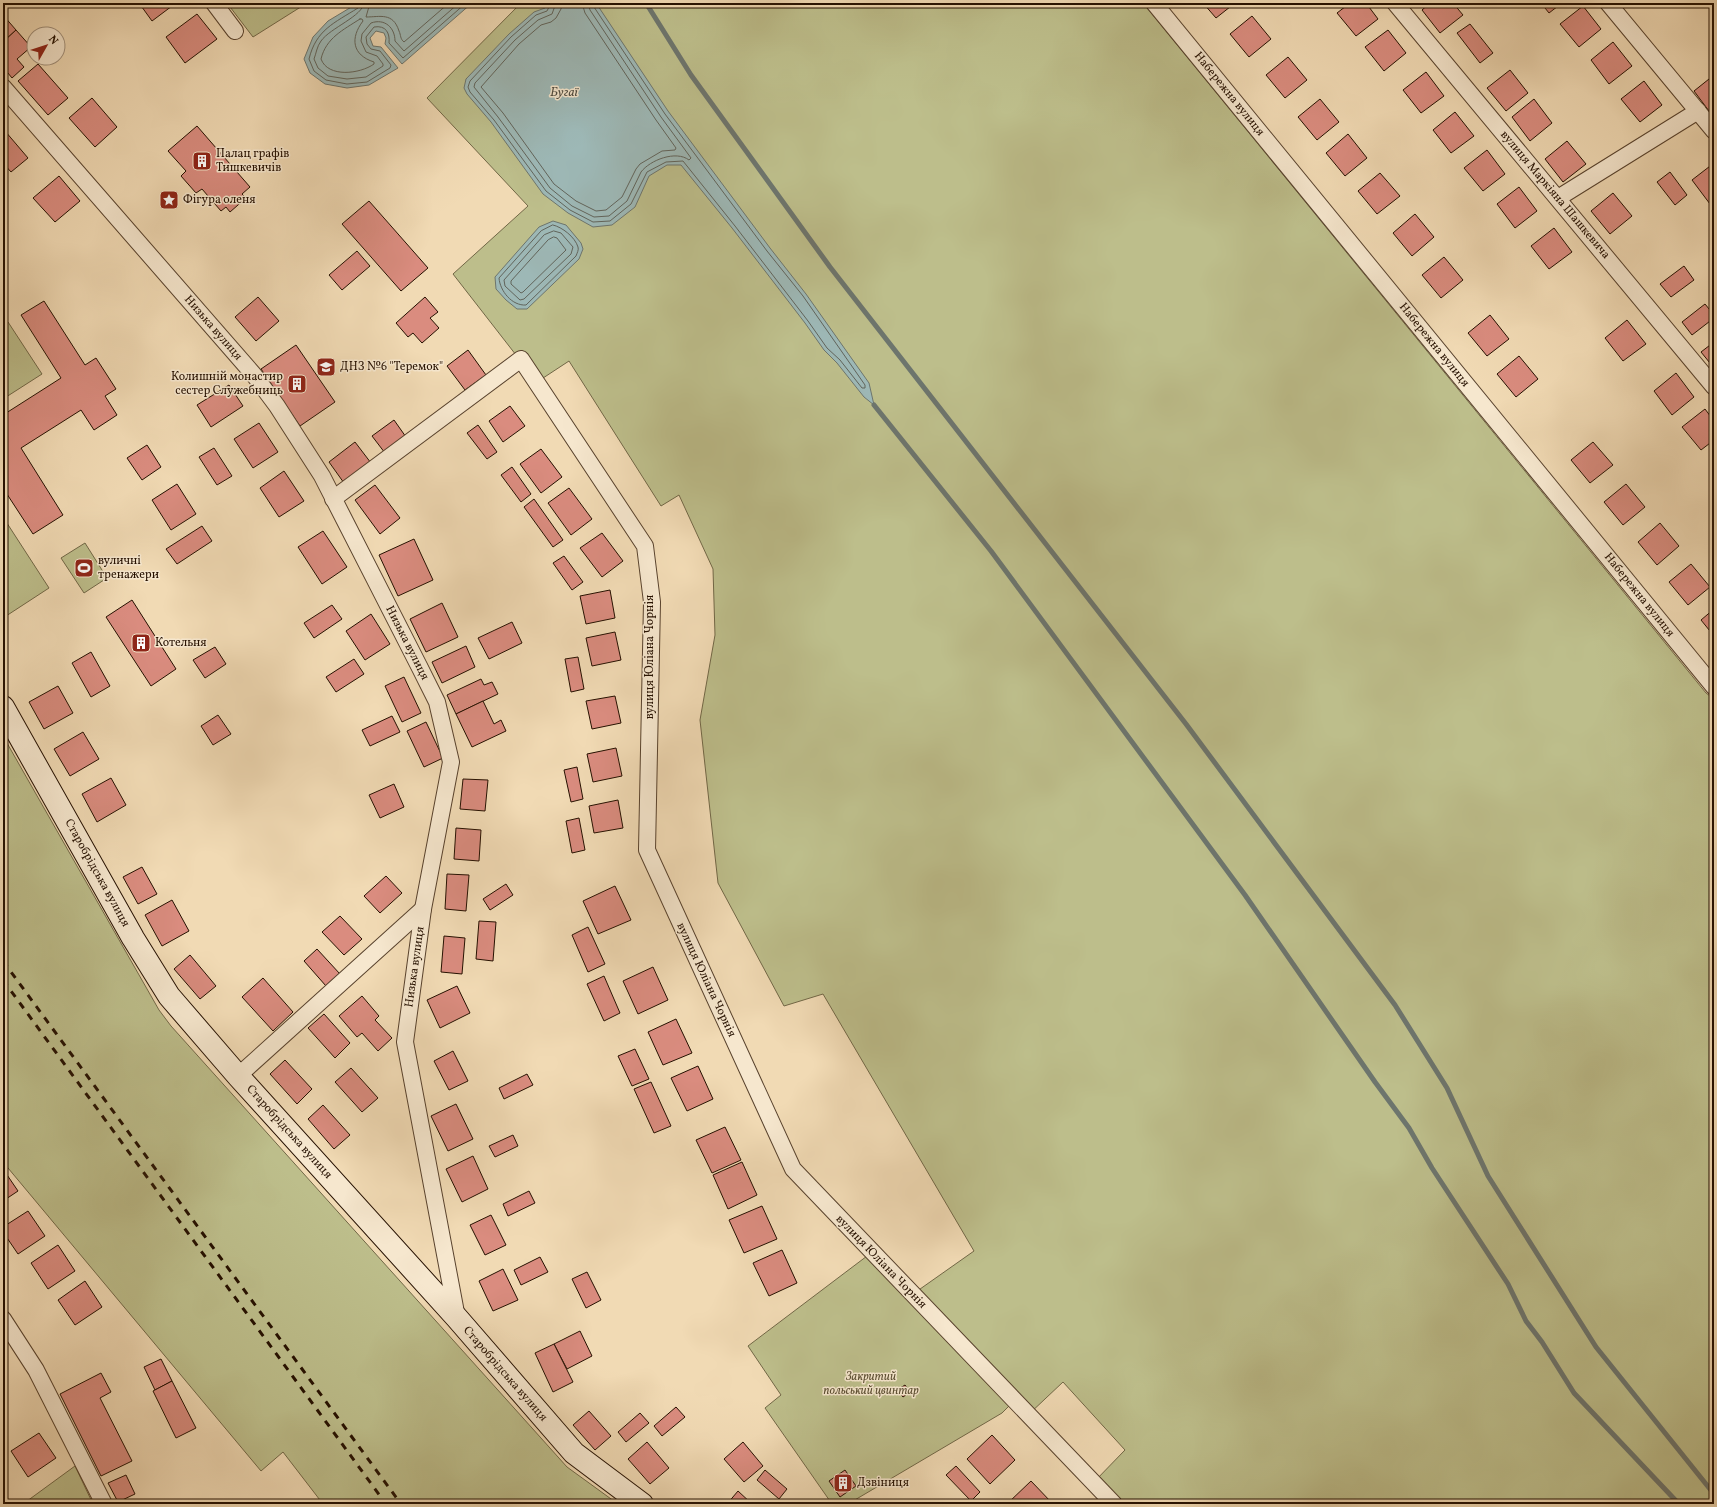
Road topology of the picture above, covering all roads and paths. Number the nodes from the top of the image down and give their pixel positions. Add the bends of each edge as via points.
1 (214, 3) edge
2 (1154, 3) edge
3 (1395, 3) edge
4 (1608, 3) edge
5 (235, 31) dead end
6 (3, 87) edge
7 (1698, 111) junction
8 (1714, 131) edge
9 (1558, 198) junction
10 (1714, 387) edge
11 (333, 499) junction
12 (1714, 686) edge
13 (3, 707) edge
14 (423, 909) junction
15 (238, 1076) junction
16 (456, 1318) junction
17 (3, 1319) edge
18 (104, 1504) edge
19 (642, 1504) edge
20 (1114, 1504) edge

1 - 5 street
2 - 12 street, Набережна вулиця
3 - 9 street, вулиця Маркіяна Шашкевича
4 - 7 street
6 - 11 street, Низька вулиця via 261,384 322,476
7 - 8 street
7 - 9 street
9 - 10 street, вулиця Маркіяна Шашкевича
11 - 14 street, Низька вулиця via 437,702 451,762
11 - 20 street, вулиця Юліана Чорнія via 521,359 645,546 652,602 647,850 793,1169
13 - 15 street, Старобрідська вулиця via 133,938 169,996
14 - 15 street
14 - 16 street, Низька вулиця via 405,1042
15 - 16 street, Старобрідська вулиця
16 - 19 street, Старобрідська вулиця via 574,1453
17 - 18 street via 36,1370

